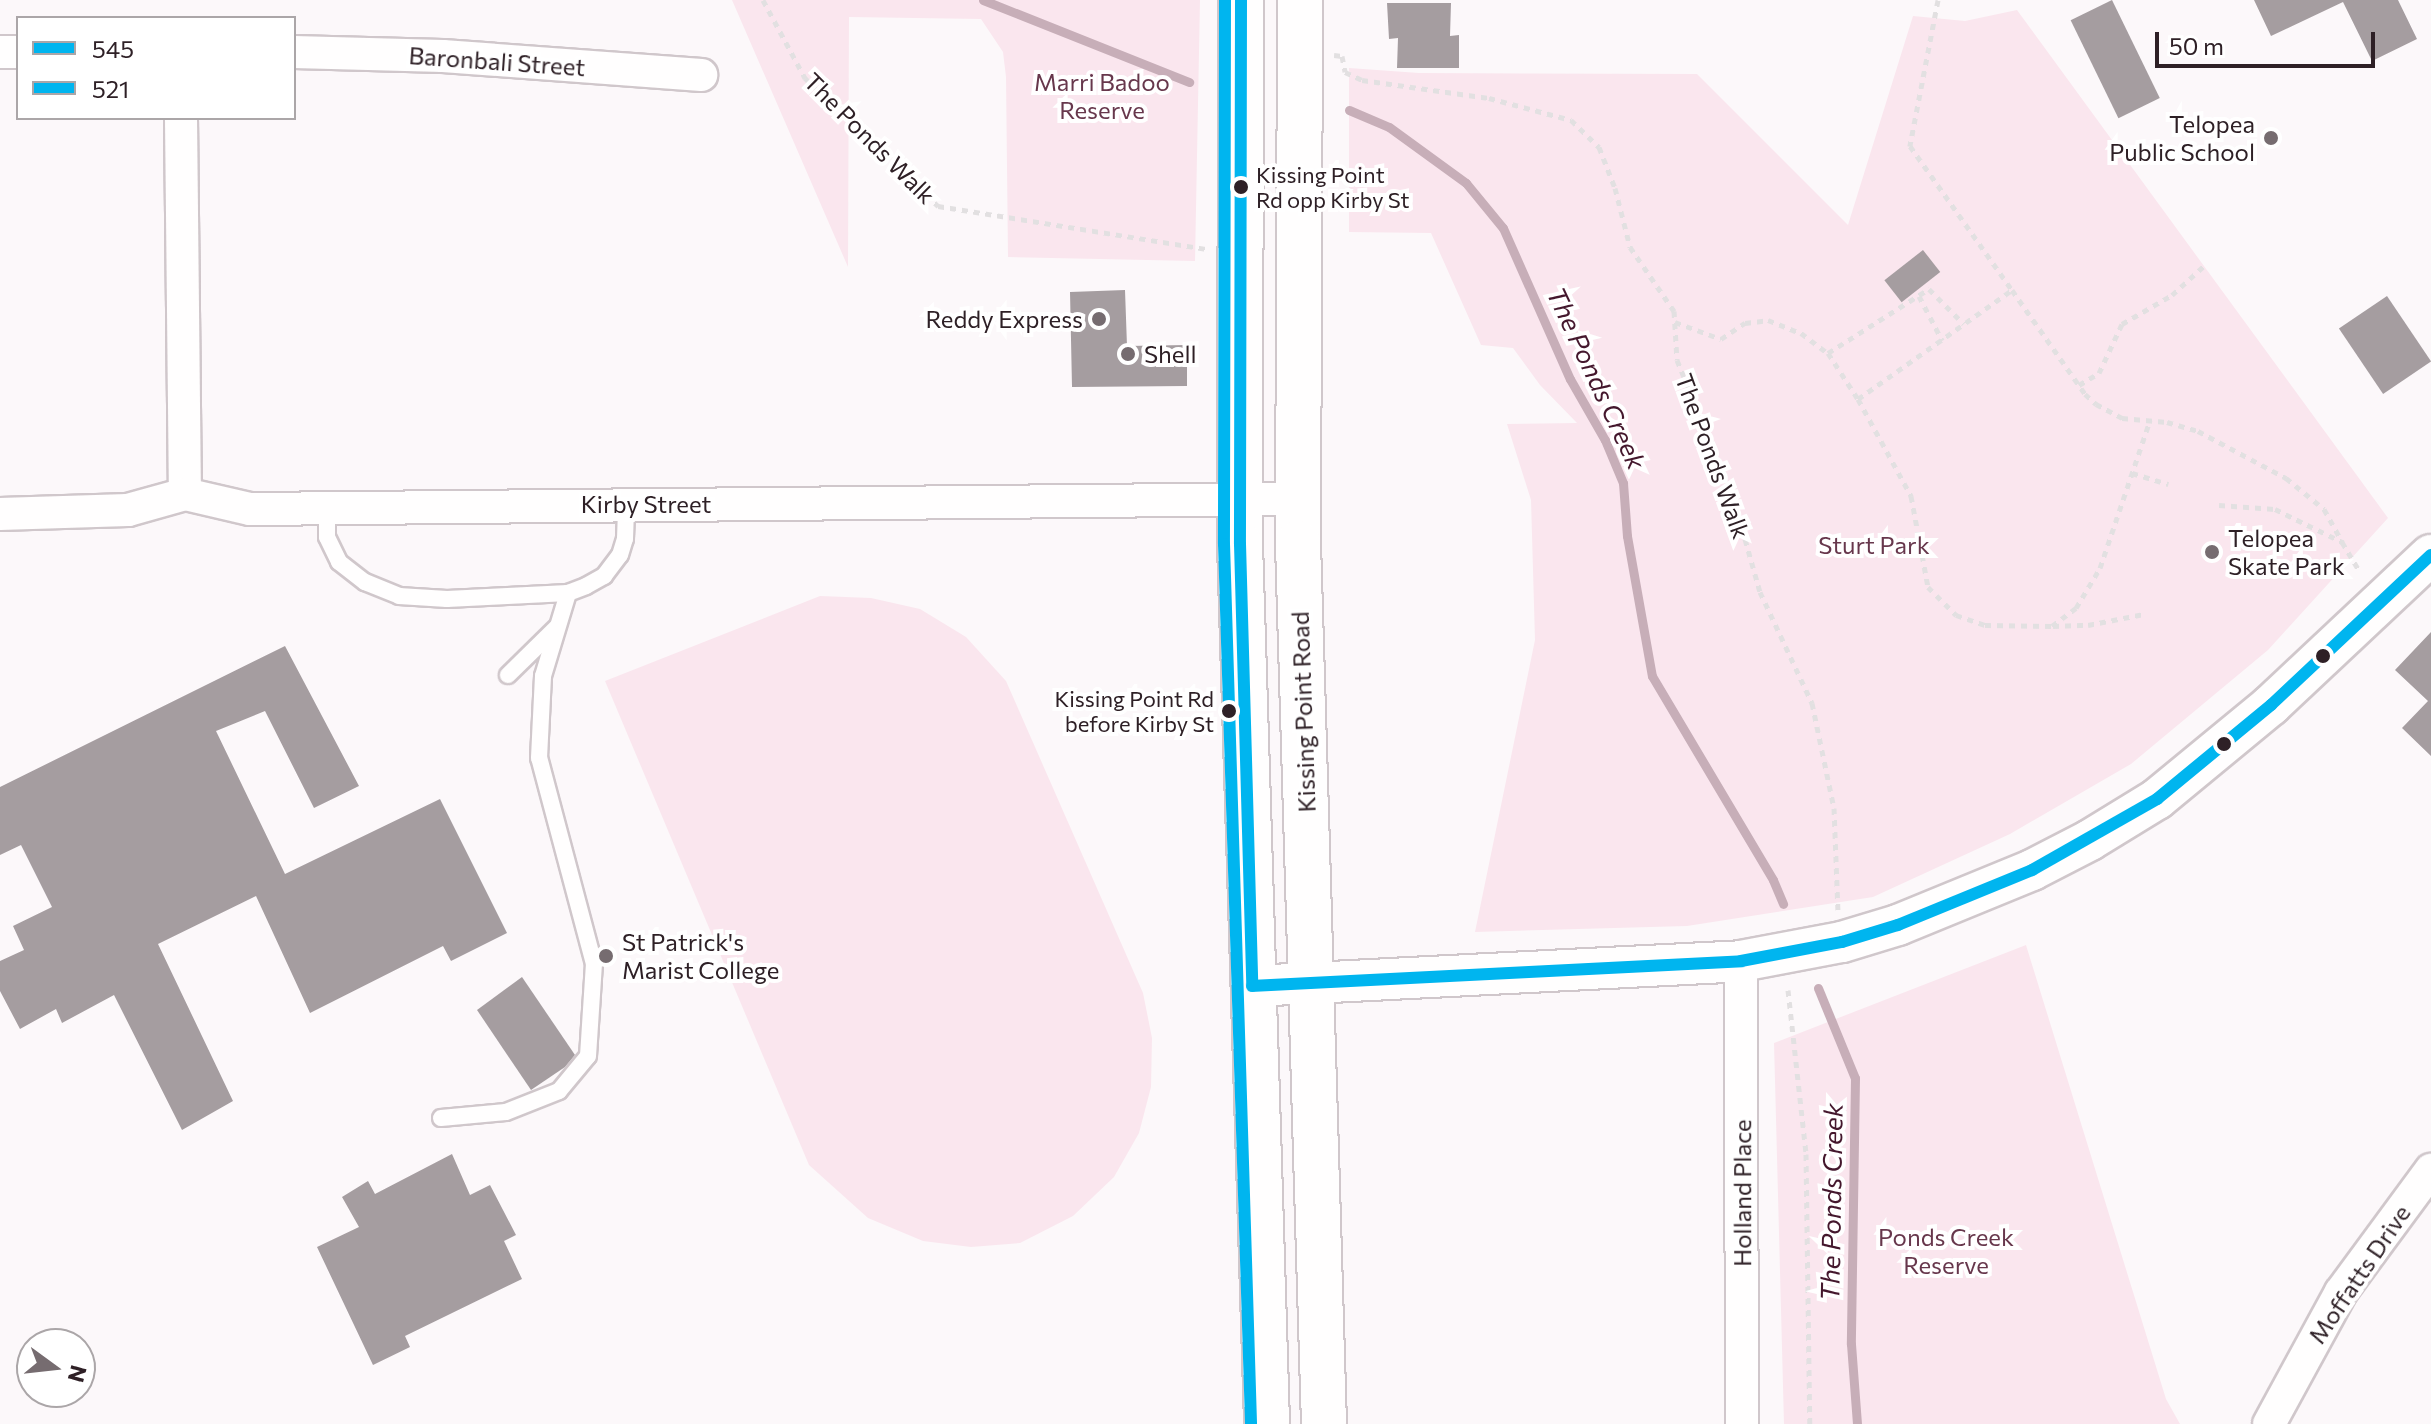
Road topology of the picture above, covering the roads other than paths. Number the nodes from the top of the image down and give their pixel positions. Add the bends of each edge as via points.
1 (1241, 0) edge
2 (1300, 0) edge
3 (296, 52) edge
4 (701, 75) dead end
5 (181, 120) edge
6 (185, 494) junction
7 (1297, 499) junction
8 (1240, 501) junction
9 (626, 504) junction
10 (327, 506) junction
11 (0, 514) edge
12 (2431, 555) edge
13 (568, 593) junction
14 (557, 627) junction
15 (508, 675) dead end
16 (1741, 961) junction
17 (1313, 984) junction
18 (1252, 986) junction
19 (441, 1118) dead end
20 (2431, 1170) edge
21 (1267, 1424) edge
22 (1324, 1424) edge
23 (1742, 1424) edge
24 (2269, 1424) edge

1 - 8 main road
2 - 7 main road, Kissing Point Road
3 - 4 street, Baronbali Street via 428,55
5 - 6 street
6 - 10 street, Kirby Street via 232,508
6 - 11 street via 128,510
7 - 8 street, Kirby Street
7 - 17 main road, Kissing Point Road
8 - 9 street, Kirby Street
8 - 18 main road
9 - 10 street, Kirby Street
9 - 13 lane via 620,555 604,576
10 - 13 lane via 327,537 339,562 365,582 399,596
12 - 16 street via 2217,752 2157,799 2090,840 1898,925 1842,942
13 - 14 lane
14 - 15 lane
14 - 19 lane via 543,676 539,758 594,964 588,1056 559,1091 506,1112
16 - 17 street
16 - 23 street, Holland Place
17 - 18 street
17 - 22 main road, Kissing Point Road
18 - 21 main road
20 - 24 street, Moffatts Drive via 2341,1292

